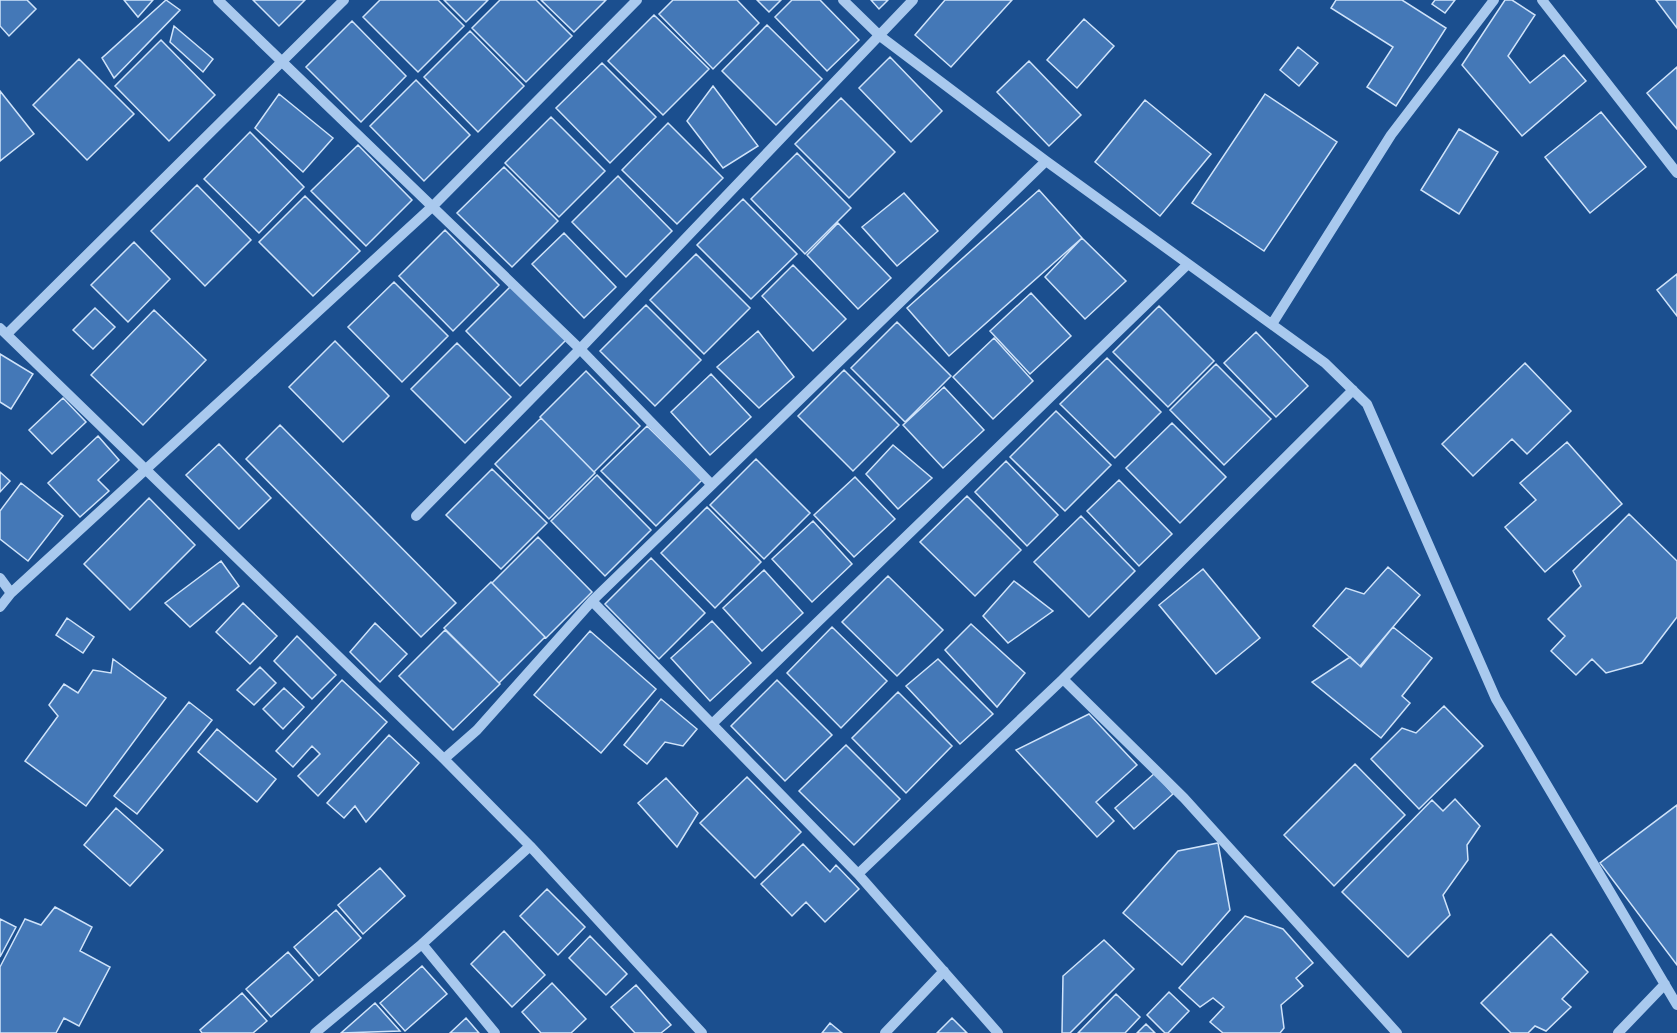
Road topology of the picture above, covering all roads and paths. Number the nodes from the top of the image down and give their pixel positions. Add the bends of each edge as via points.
1 (218, 0) edge
2 (344, 0) edge
3 (637, 0) edge
4 (843, 0) edge
5 (913, 0) edge
6 (1494, 0) edge
7 (1542, 0) edge
8 (880, 36) junction
9 (283, 62) junction
10 (1046, 161) junction
11 (1677, 174) edge
12 (434, 206) junction
13 (1188, 264) junction
14 (1272, 324) junction
15 (3, 331) edge
16 (580, 349) junction
17 (1353, 390) junction
18 (145, 471) junction
19 (711, 484) junction
20 (416, 516) dead end
21 (0, 578) edge
22 (11, 593) junction
23 (592, 601) junction
24 (0, 607) edge
25 (1063, 679) junction
26 (712, 724) junction
27 (444, 759) junction
28 (530, 846) junction
29 (858, 874) junction
30 (422, 944) junction
31 (944, 971) junction
32 (1665, 984) junction
33 (1677, 1005) edge
34 (315, 1033) edge
35 (495, 1033) edge
36 (702, 1033) edge
37 (885, 1033) edge
38 (998, 1033) edge
39 (1396, 1033) edge
40 (1618, 1033) edge

1 - 9 street
2 - 9 street
3 - 12 street
4 - 8 street
5 - 8 street
6 - 14 street via 1391,135
7 - 11 street
8 - 10 street
8 - 16 street
9 - 12 street
9 - 15 street
10 - 13 street
10 - 19 street
12 - 16 street
12 - 18 street
13 - 14 street
13 - 26 street
14 - 17 street via 1325,363
15 - 18 street
16 - 19 street
16 - 20 street
17 - 25 street
17 - 32 street via 1367,404 1496,699
18 - 22 street
18 - 27 street
19 - 23 street
21 - 22 street
22 - 24 street
23 - 26 street
23 - 27 street via 477,729
25 - 29 street
25 - 39 street via 1184,798
26 - 29 street
27 - 28 street
28 - 30 street
28 - 36 street
29 - 31 street
30 - 34 street
30 - 35 street
31 - 37 street
31 - 38 street
32 - 33 street
32 - 40 street

